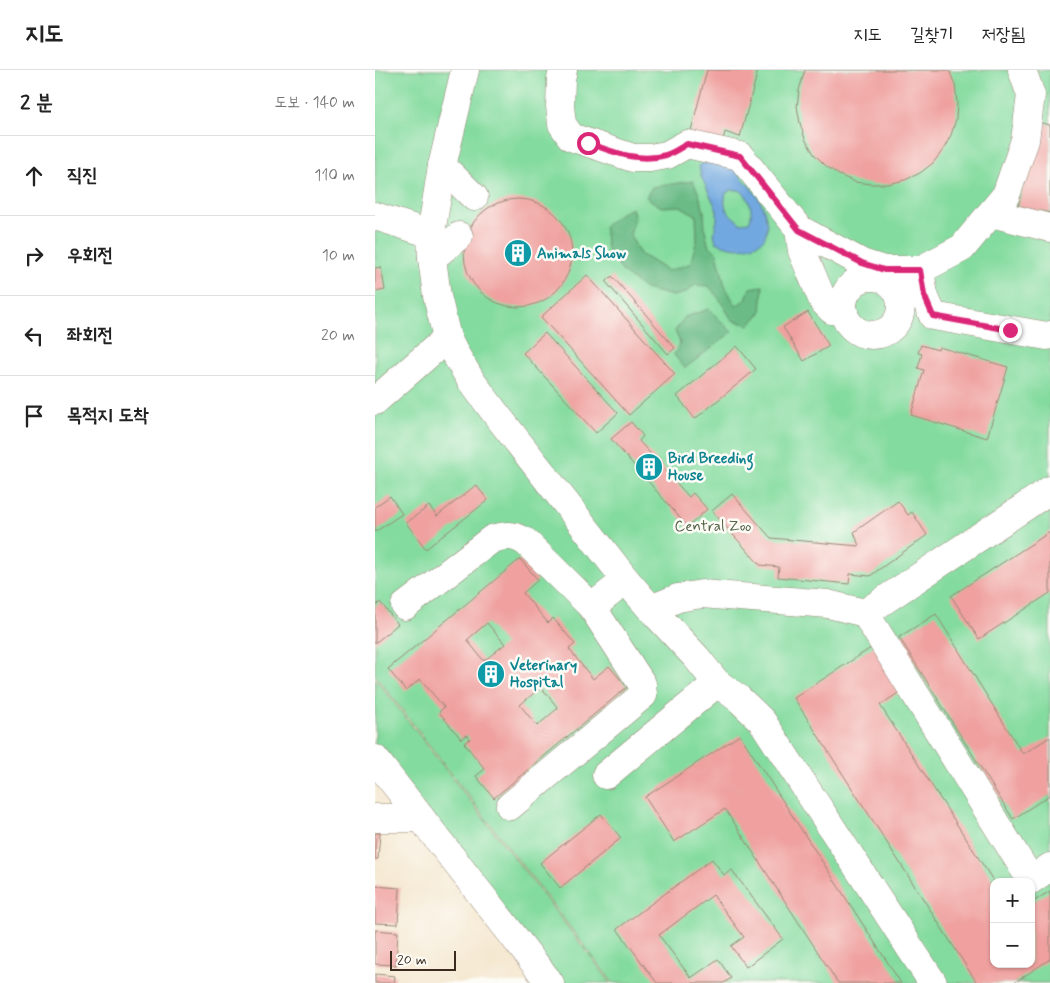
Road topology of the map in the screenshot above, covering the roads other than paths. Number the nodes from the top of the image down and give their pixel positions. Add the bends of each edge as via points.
1 (465, 70) edge
2 (563, 70) edge
3 (1022, 70) edge
4 (1041, 98) edge
5 (442, 166) junction
6 (474, 197) dead end
7 (991, 213) junction
8 (375, 216) edge
9 (1050, 228) edge
10 (799, 230) junction
11 (459, 236) dead end
12 (431, 246) junction
13 (920, 270) junction
14 (883, 274) junction
15 (844, 311) junction
16 (933, 316) junction
17 (899, 317) junction
18 (1050, 335) edge
19 (447, 338) junction
20 (375, 400) edge
21 (1050, 490) edge
22 (626, 580) junction
23 (405, 606) dead end
24 (592, 607) junction
25 (651, 610) junction
26 (865, 613) junction
27 (717, 683) junction
28 (375, 759) edge
29 (606, 776) dead end
30 (510, 806) dead end
31 (375, 818) edge
32 (421, 818) junction
33 (1050, 868) edge
34 (550, 983) edge
35 (933, 983) edge

1 - 5 street
2 - 10 street via 562,124 571,137 633,158 667,155 687,144 740,156
3 - 4 street
4 - 7 street via 1005,195
5 - 6 street
5 - 12 street
7 - 9 street
7 - 13 street via 962,248
8 - 12 street
10 - 14 street
10 - 15 street via 802,251 823,301 832,310
11 - 12 street
12 - 19 street via 437,296
13 - 14 street
13 - 16 street via 924,295
14 - 15 street via 853,284 847,291
14 - 17 street via 901,301
15 - 17 street via 847,321 862,334 882,334
16 - 17 street
16 - 18 street
19 - 20 street
19 - 22 street via 491,408
21 - 26 street
22 - 24 street
22 - 25 street
23 - 24 street via 492,540 506,536 526,542
24 - 30 street via 642,684 643,695
25 - 26 street via 678,598 702,594 828,604
25 - 27 street
26 - 33 street via 1031,880
27 - 29 street
27 - 35 street via 762,721
28 - 32 street
31 - 32 street
32 - 34 street

